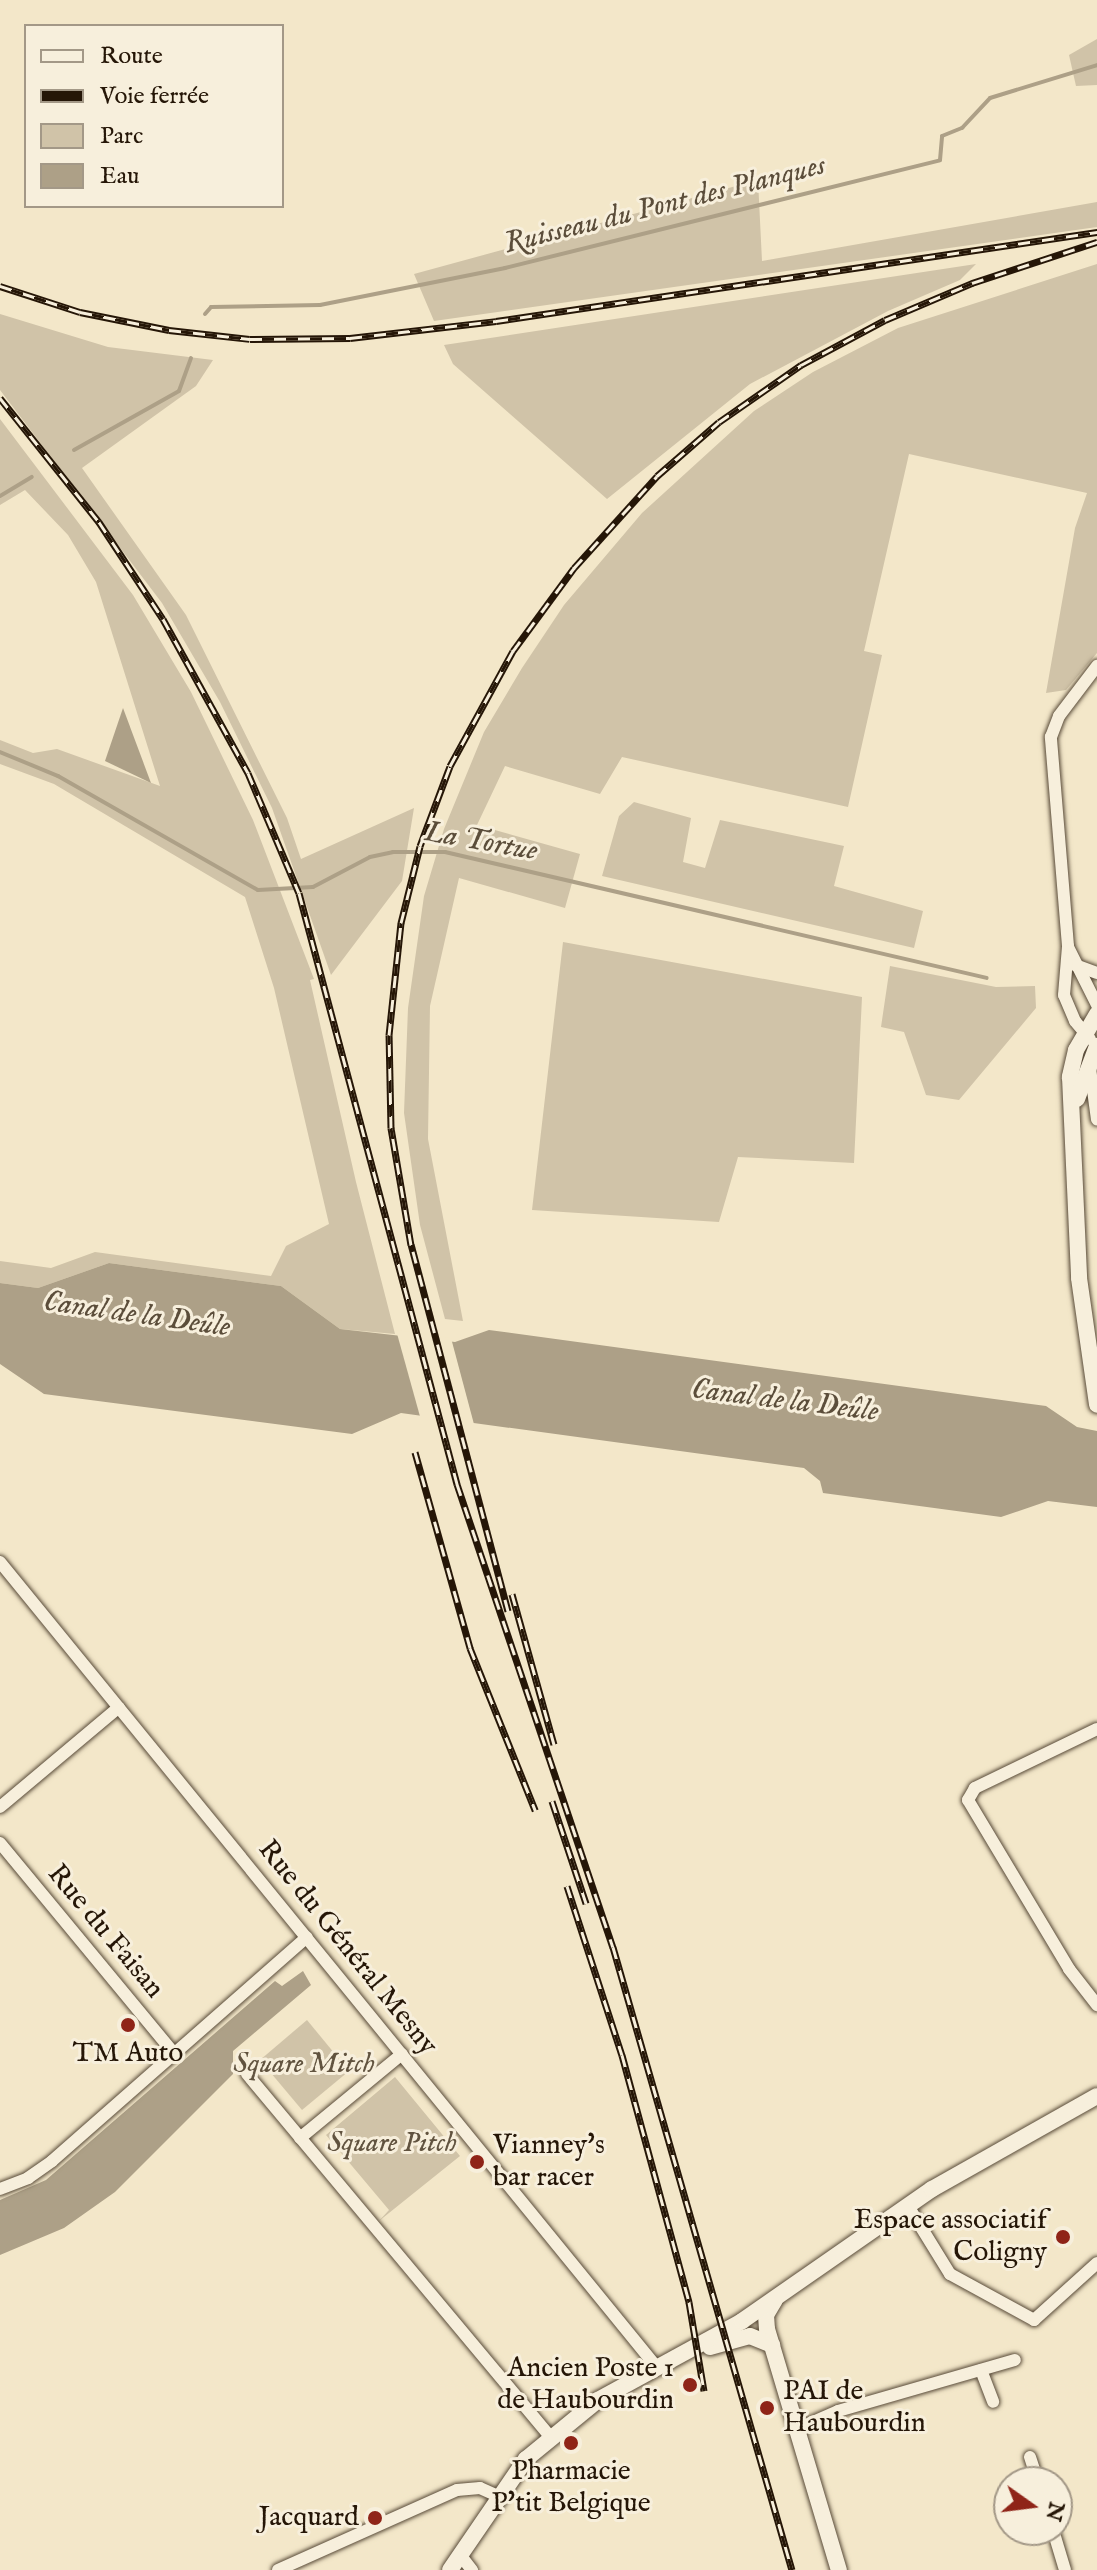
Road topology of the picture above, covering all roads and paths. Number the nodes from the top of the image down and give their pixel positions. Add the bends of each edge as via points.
1 (1097, 666) edge
2 (1068, 946) junction
3 (1075, 965) junction
4 (1097, 973) edge
5 (1097, 1005) edge
6 (1097, 1014) edge
7 (1092, 1046) edge
8 (1097, 1120) edge
9 (1074, 1136) junction
10 (1096, 1398) edge
11 (0, 1562) edge
12 (119, 1707) junction
13 (1097, 1729) edge
14 (0, 1807) edge
15 (0, 1843) edge
16 (307, 1937) junction
17 (1097, 2005) edge
18 (173, 2052) junction
19 (402, 2054) junction
20 (247, 2074) dead end
21 (1097, 2096) edge
22 (300, 2138) junction
23 (0, 2189) edge
24 (908, 2206) junction
25 (1096, 2264) edge
26 (792, 2287) junction
27 (772, 2345) junction
28 (1015, 2360) dead end
29 (662, 2361) junction
30 (981, 2370) junction
31 (993, 2402) dead end
32 (797, 2429) junction
33 (550, 2437) junction
34 (1030, 2457) dead end
35 (1033, 2466) edge
36 (500, 2497) junction
37 (1058, 2546) edge
38 (461, 2556) junction
39 (278, 2570) edge
40 (450, 2570) edge
41 (472, 2570) edge
42 (839, 2570) edge
43 (1065, 2570) edge

1 - 2 street via 1059,716 1051,737
2 - 3 street
2 - 7 street via 1064,995
3 - 4 street
3 - 5 street
6 - 7 street
7 - 8 street
7 - 9 street via 1078,1095
7 - 9 street via 1070,1077
9 - 10 street via 1079,1278
11 - 12 street, Rue du Général Mesny
12 - 14 street
12 - 16 street, Rue du Général Mesny
13 - 17 street via 975,1788 969,1797 1069,1969
15 - 18 street, Rue du Faisan
16 - 18 street
16 - 19 street, Rue du Général Mesny
18 - 23 street via 46,2166
19 - 22 street
19 - 29 street, Rue du Général Mesny
20 - 22 street
21 - 24 street
22 - 33 street
24 - 25 street via 950,2274 1034,2320
24 - 26 street
26 - 27 street via 766,2315
26 - 29 street via 737,2324
27 - 29 street via 750,2336
27 - 32 street
28 - 30 street
29 - 33 street
30 - 31 street
30 - 32 street via 838,2411
32 - 42 street
33 - 36 street via 526,2459
34 - 35 street
36 - 38 street
36 - 39 street via 480,2488 457,2490
37 - 43 street
38 - 40 street
38 - 41 street

